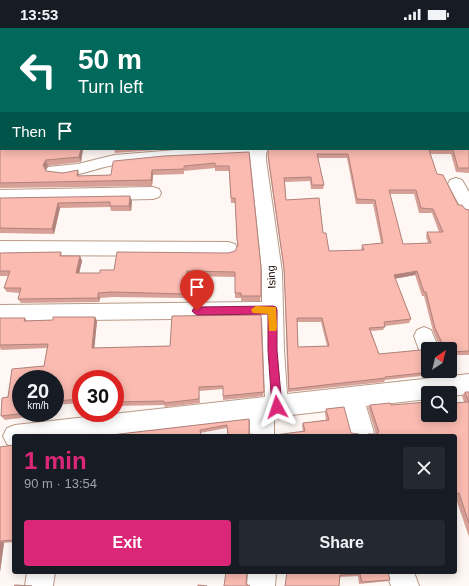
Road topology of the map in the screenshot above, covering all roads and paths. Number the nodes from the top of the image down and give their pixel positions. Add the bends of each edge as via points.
1 (260, 150) edge
2 (116, 154) edge
3 (54, 171) edge
4 (456, 184) dead end
5 (153, 193) dead end
6 (0, 196) edge
7 (469, 208) edge
8 (0, 248) edge
9 (228, 249) dead end
10 (273, 310) junction
11 (0, 313) edge
12 (437, 379) edge
13 (469, 384) edge
14 (352, 397) junction
15 (270, 407) junction
16 (56, 433) edge
17 (42, 434) edge
18 (263, 434) edge
19 (362, 434) edge
20 (12, 436) edge
21 (0, 438) edge
22 (41, 574) edge
23 (262, 574) edge
24 (401, 574) edge
25 (39, 586) edge
26 (261, 586) edge
27 (405, 586) edge

1 - 2 street
1 - 10 street, Ising via 272,272
2 - 3 street via 78,169
4 - 7 street
5 - 6 street
8 - 9 street
10 - 11 street
10 - 15 street, Ising
12 - 13 street
12 - 14 street
14 - 15 street
14 - 19 street
15 - 16 street
15 - 18 street, Ising
16 - 17 street
20 - 21 street
22 - 25 street
23 - 26 street
24 - 27 street

